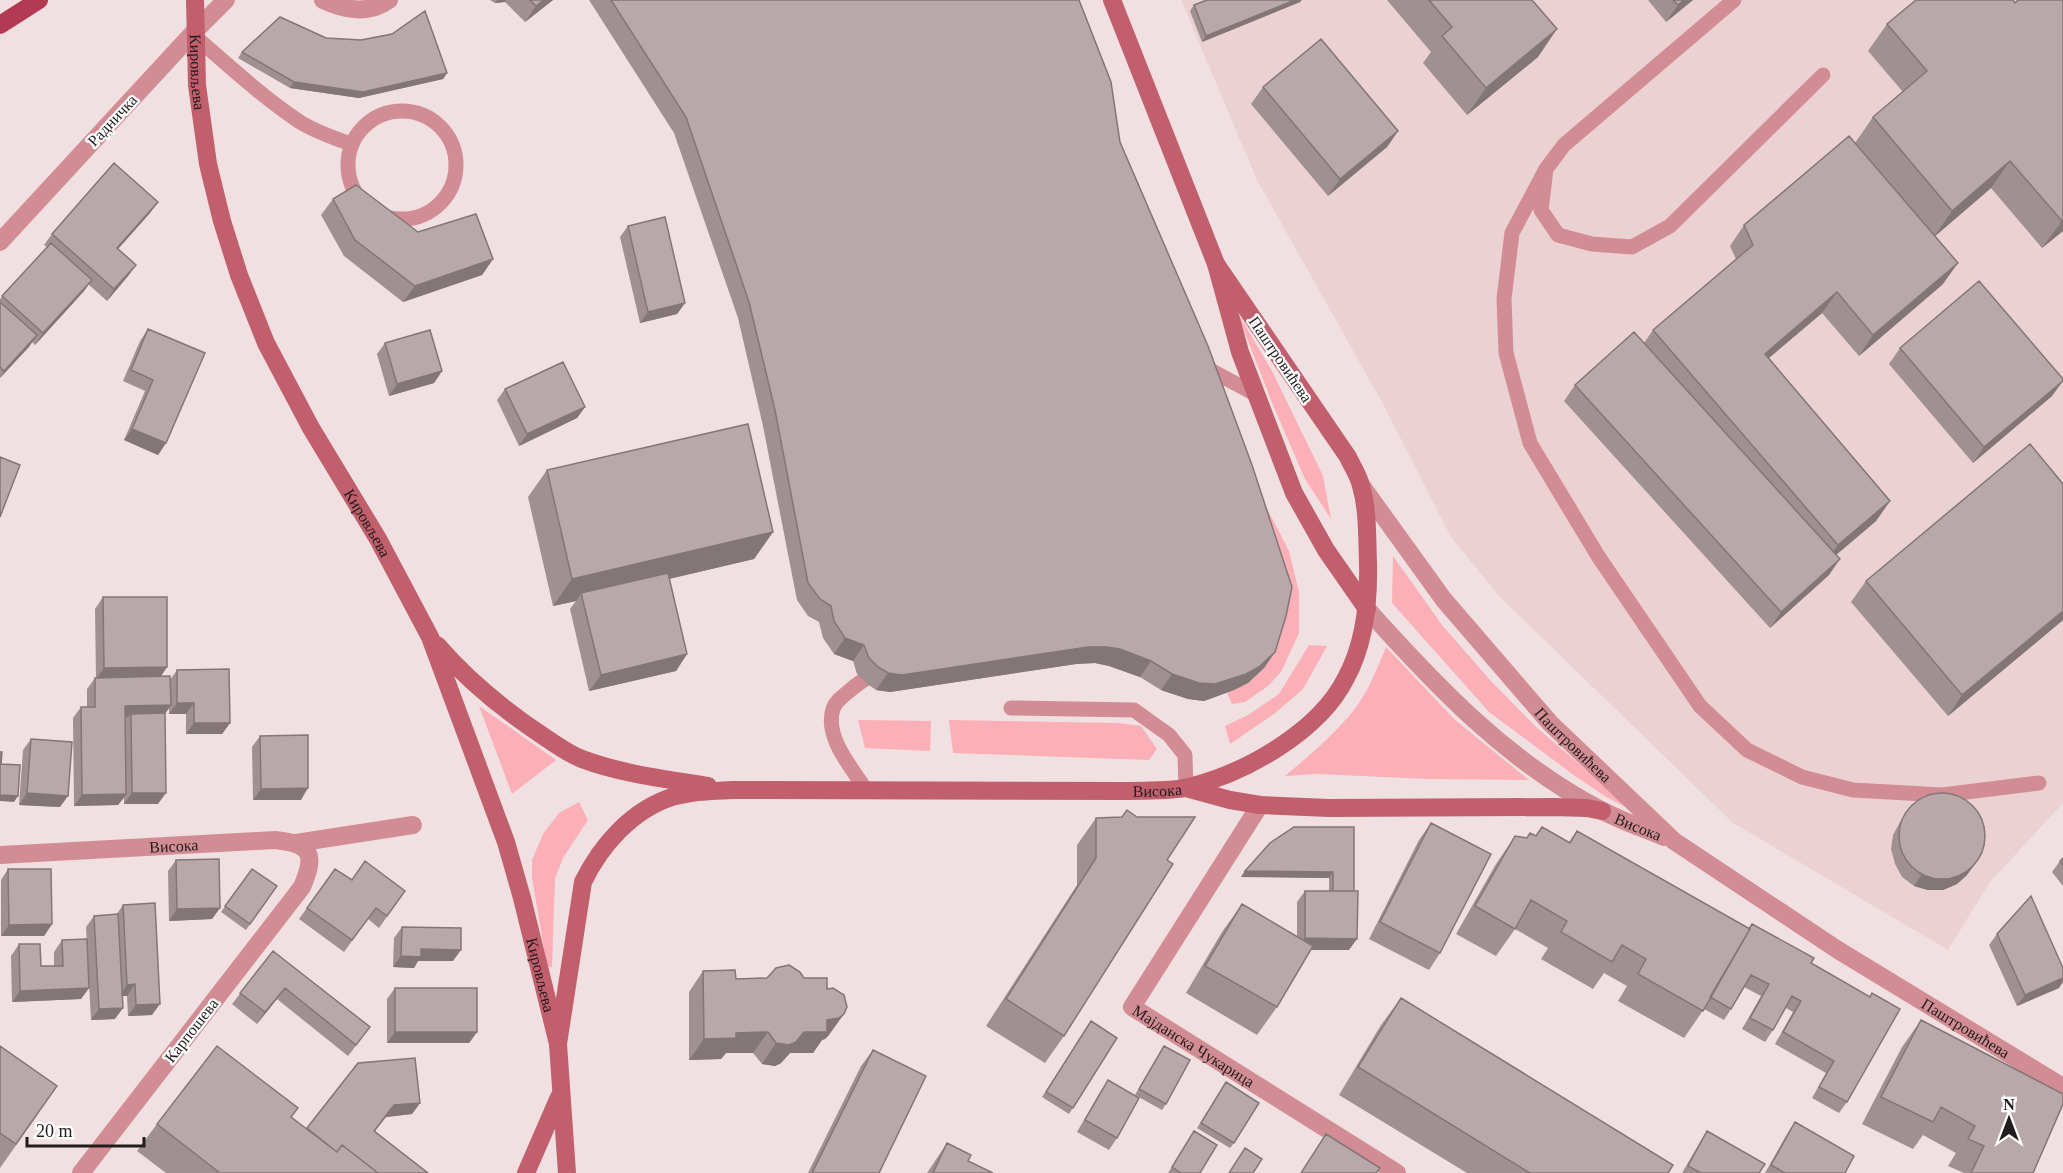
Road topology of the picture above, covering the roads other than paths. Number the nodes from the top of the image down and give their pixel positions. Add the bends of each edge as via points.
1 (39, 0) edge
2 (195, 0) edge
3 (226, 0) edge
4 (323, 0) edge
5 (388, 0) edge
6 (1112, 0) edge
7 (1734, 0) edge
8 (0, 25) edge
9 (192, 34) junction
10 (1823, 75) dead end
11 (351, 144) junction
12 (1546, 169) junction
13 (0, 242) edge
14 (1216, 264) junction
15 (1196, 362) edge
16 (1255, 394) junction
17 (1361, 485) junction
18 (1367, 609) junction
19 (430, 637) junction
20 (893, 666) edge
21 (1011, 708) dead end
22 (2039, 783) dead end
23 (1186, 788) junction
24 (732, 790) junction
25 (866, 790) junction
26 (1260, 805) junction
27 (1602, 811) junction
28 (413, 825) dead end
29 (1674, 841) junction
30 (296, 843) junction
31 (0, 855) edge
32 (558, 1044) junction
33 (2063, 1088) edge
34 (561, 1093) junction
35 (81, 1173) edge
36 (526, 1173) edge
37 (567, 1173) edge
38 (1397, 1173) edge

1 - 8 main road
2 - 19 main road, Кировљева via 197,85 208,164 239,275 266,343
3 - 9 street, Радничка
4 - 5 street via 366,10
6 - 14 main road, Паштровићева
7 - 12 lane via 1564,145
9 - 11 lane via 302,123
9 - 13 street, Радничка
10 - 12 lane via 1670,226 1632,247 1592,244 1558,235 1541,210
11 - 11 lane via 361,128 394,111 430,118 444,130 454,147 454,183 446,199 433,211 400,220 382,216 367,208 348,179
12 - 22 lane via 1512,233 1504,299 1506,353 1530,443 1598,556 1700,706 1747,750 1802,777 1852,790 1942,795
14 - 16 main road, Паштровићева
14 - 17 main road, Паштровићева via 1348,457
15 - 16 lane
16 - 18 main road, Паштровићева via 1299,503
17 - 18 main road, Висока via 1368,551
17 - 29 street, Паштровићева via 1444,600 1550,723
18 - 23 main road, Висока via 1357,655 1342,686 1323,710 1253,763
18 - 27 street, Паштровићева via 1430,678 1504,747
19 - 24 main road via 490,699 580,758 636,774
19 - 32 main road, Кировљева via 506,842
20 - 25 lane via 862,679 833,708 830,726
21 - 23 lane via 1134,710 1169,735 1185,755
23 - 25 main road, Висока
23 - 26 main road
24 - 25 main road, Висока
24 - 32 main road, Кировљева via 697,792 648,809 609,840 594,859 583,882
26 - 27 main road via 1552,807
26 - 38 street, Мајданска Чукарица via 1132,1007
27 - 29 street, Висока
28 - 30 street, Висока
29 - 33 street, Паштровићева via 1838,950
30 - 31 street, Висока via 275,840
30 - 35 street, Карпошева via 304,847 310,861 302,887
32 - 34 main road, Кировљева
34 - 36 main road
34 - 37 main road, Кировљева

